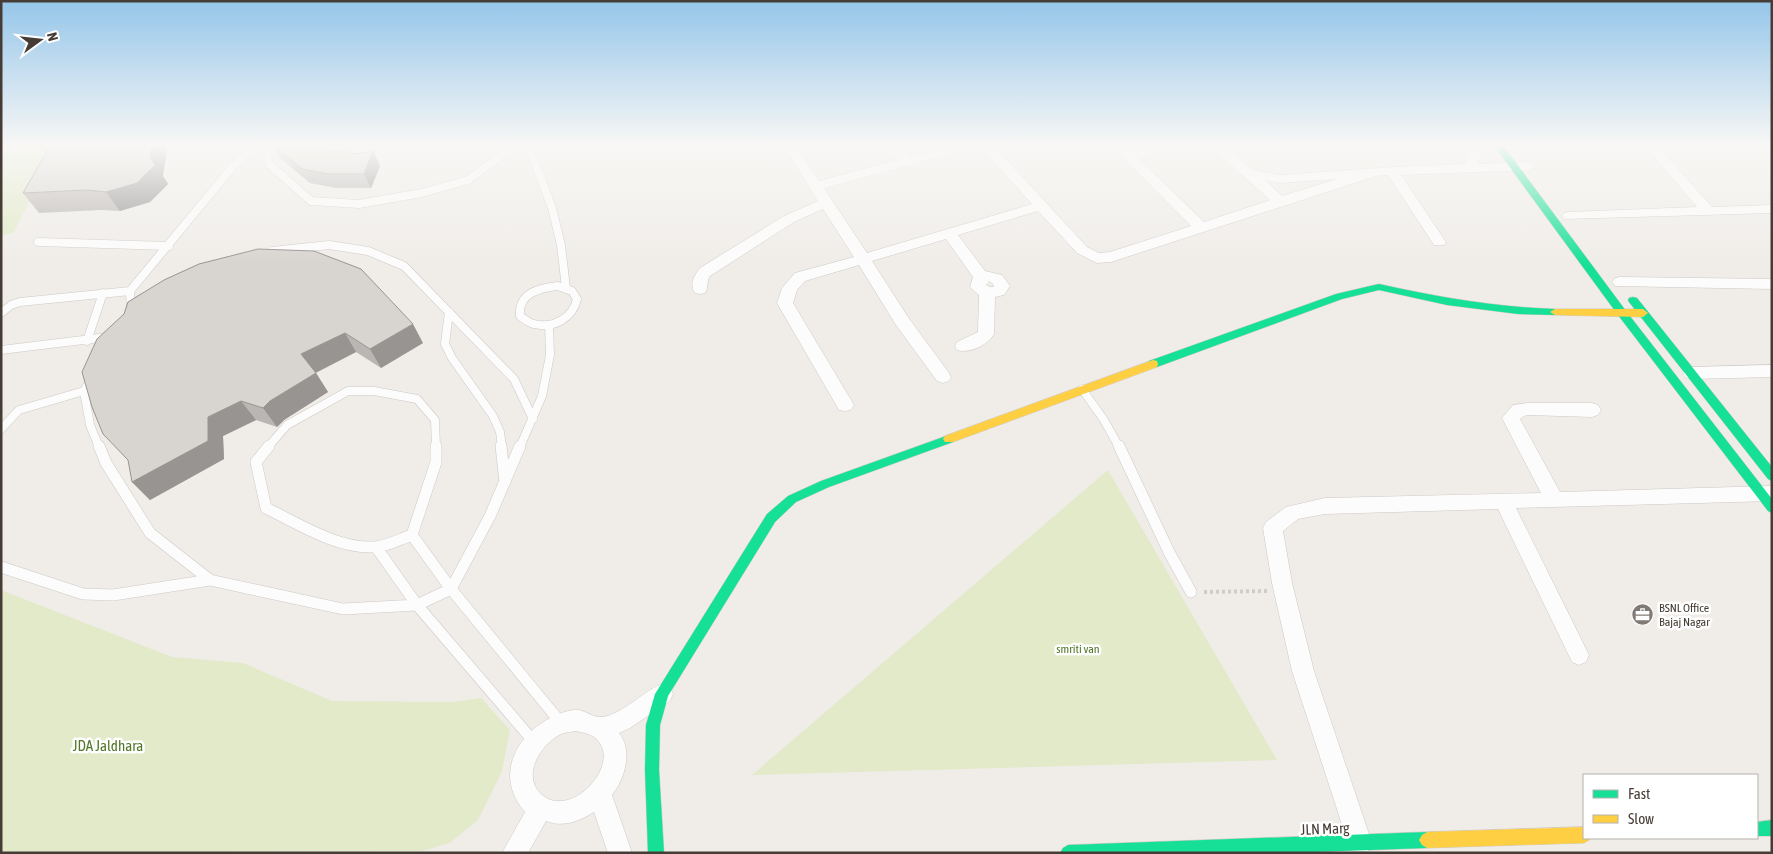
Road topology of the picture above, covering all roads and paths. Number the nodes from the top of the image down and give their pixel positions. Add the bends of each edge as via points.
1 (219, 184) edge
2 (292, 184) edge
3 (454, 184) edge
4 (543, 184) edge
5 (822, 184) edge
6 (1020, 184) edge
7 (1156, 184) edge
8 (1262, 184) edge
9 (1286, 184) edge
10 (1334, 184) edge
11 (1401, 184) edge
12 (1526, 184) edge
13 (1684, 184) edge
14 (814, 186) joint
15 (1299, 194) junction
16 (1280, 201) junction
17 (825, 202) junction
18 (1040, 206) junction
19 (1772, 208) edge
20 (1708, 211) junction
21 (1566, 212) joint
22 (1202, 228) junction
23 (1580, 230) dead end
24 (950, 233) junction
25 (38, 242) dead end
26 (1439, 242) dead end
27 (169, 246) junction
28 (263, 254) edge
29 (863, 259) junction
30 (1617, 279) joint
31 (1772, 284) edge
32 (566, 288) junction
33 (700, 289) dead end
34 (130, 291) junction
35 (103, 293) junction
36 (449, 312) junction
37 (1, 313) edge
38 (1622, 313) junction
39 (1643, 313) junction
40 (131, 315) edge
41 (549, 325) junction
42 (87, 341) junction
43 (111, 343) edge
44 (962, 346) dead end
45 (1, 350) edge
46 (98, 367) edge
47 (1772, 371) edge
48 (1691, 373) junction
49 (943, 377) dead end
50 (1082, 389) junction
51 (84, 391) junction
52 (845, 405) dead end
53 (1592, 410) dead end
54 (533, 419) junction
55 (1, 429) edge
56 (1772, 476) edge
57 (505, 482) junction
58 (1768, 499) edge
59 (1555, 501) junction
60 (1504, 503) junction
61 (412, 535) junction
62 (376, 547) junction
63 (1, 567) edge
64 (210, 580) junction
65 (451, 589) junction
66 (1284, 591) junction
67 (1191, 592) joint
68 (417, 605) junction
69 (1579, 655) dead end
70 (662, 694) junction
71 (561, 723) junction
72 (602, 728) junction
73 (534, 742) junction
74 (600, 794) junction
75 (540, 809) junction
76 (1772, 828) edge
77 (1758, 829) edge
78 (1583, 834) edge
79 (1360, 843) junction
80 (514, 853) edge
81 (620, 853) edge
82 (656, 853) edge
83 (1068, 853) edge

1 - 27 lane
2 - 3 lane via 312,201 359,204
4 - 32 lane via 561,245
5 - 14 street
6 - 18 street
7 - 22 street
8 - 16 street
9 - 15 street
10 - 15 street
11 - 26 street
12 - 38 street
13 - 20 street
14 - 17 street
15 - 16 street
16 - 22 street
17 - 29 street
17 - 33 street via 790,219 705,272 700,279
18 - 22 street via 1082,250 1102,258
18 - 24 street
19 - 20 street
20 - 21 street
21 - 23 street
24 - 29 street
24 - 44 street via 984,285 986,334
25 - 27 lane
27 - 34 lane
28 - 36 lane via 329,245 368,251 404,266
29 - 49 street
29 - 52 street via 800,277 790,288 785,303
30 - 31 street
30 - 39 street
32 - 41 lane via 577,297 575,311 560,322
32 - 41 lane via 540,289 520,304 518,310 524,321 531,325
34 - 35 lane
34 - 40 lane
35 - 37 lane via 20,302
35 - 42 lane
36 - 54 lane via 514,379
36 - 57 lane via 445,344 493,416 500,432
38 - 39 street
38 - 50 street via 1518,311 1447,302 1374,287 1340,296
38 - 58 street
39 - 48 street
41 - 54 lane via 550,355 542,396
42 - 43 lane via 115,336
42 - 45 lane
46 - 51 lane
47 - 48 street
48 - 56 street
50 - 67 lane via 1110,428 1170,557
50 - 70 street via 825,484 792,500 771,518
51 - 55 lane via 19,410
51 - 64 lane via 90,425 106,463 150,533
53 - 59 street via 1528,409 1519,410 1511,418
54 - 57 lane
57 - 65 lane
58 - 59 street
59 - 60 street
60 - 66 street via 1325,506 1293,512 1273,528
60 - 69 street
61 - 62 lane
61 - 62 lane via 436,462 436,420 417,399 374,391 348,391 288,425 256,462 266,508 354,547
61 - 65 lane
62 - 68 lane
63 - 64 lane via 82,594 113,595
64 - 68 lane via 343,609
65 - 68 lane
65 - 71 lane
66 - 67 path
66 - 79 street via 1303,671
68 - 73 lane
70 - 72 street via 622,720
70 - 82 street via 653,726
71 - 72 street via 576,720
71 - 73 street
72 - 74 street via 616,751 610,780
73 - 75 street via 525,756 522,786 528,800
74 - 75 street via 571,812 554,813
74 - 81 street
75 - 80 street
76 - 77 street
78 - 79 street, JLN Marg
79 - 83 street, JLN Marg

